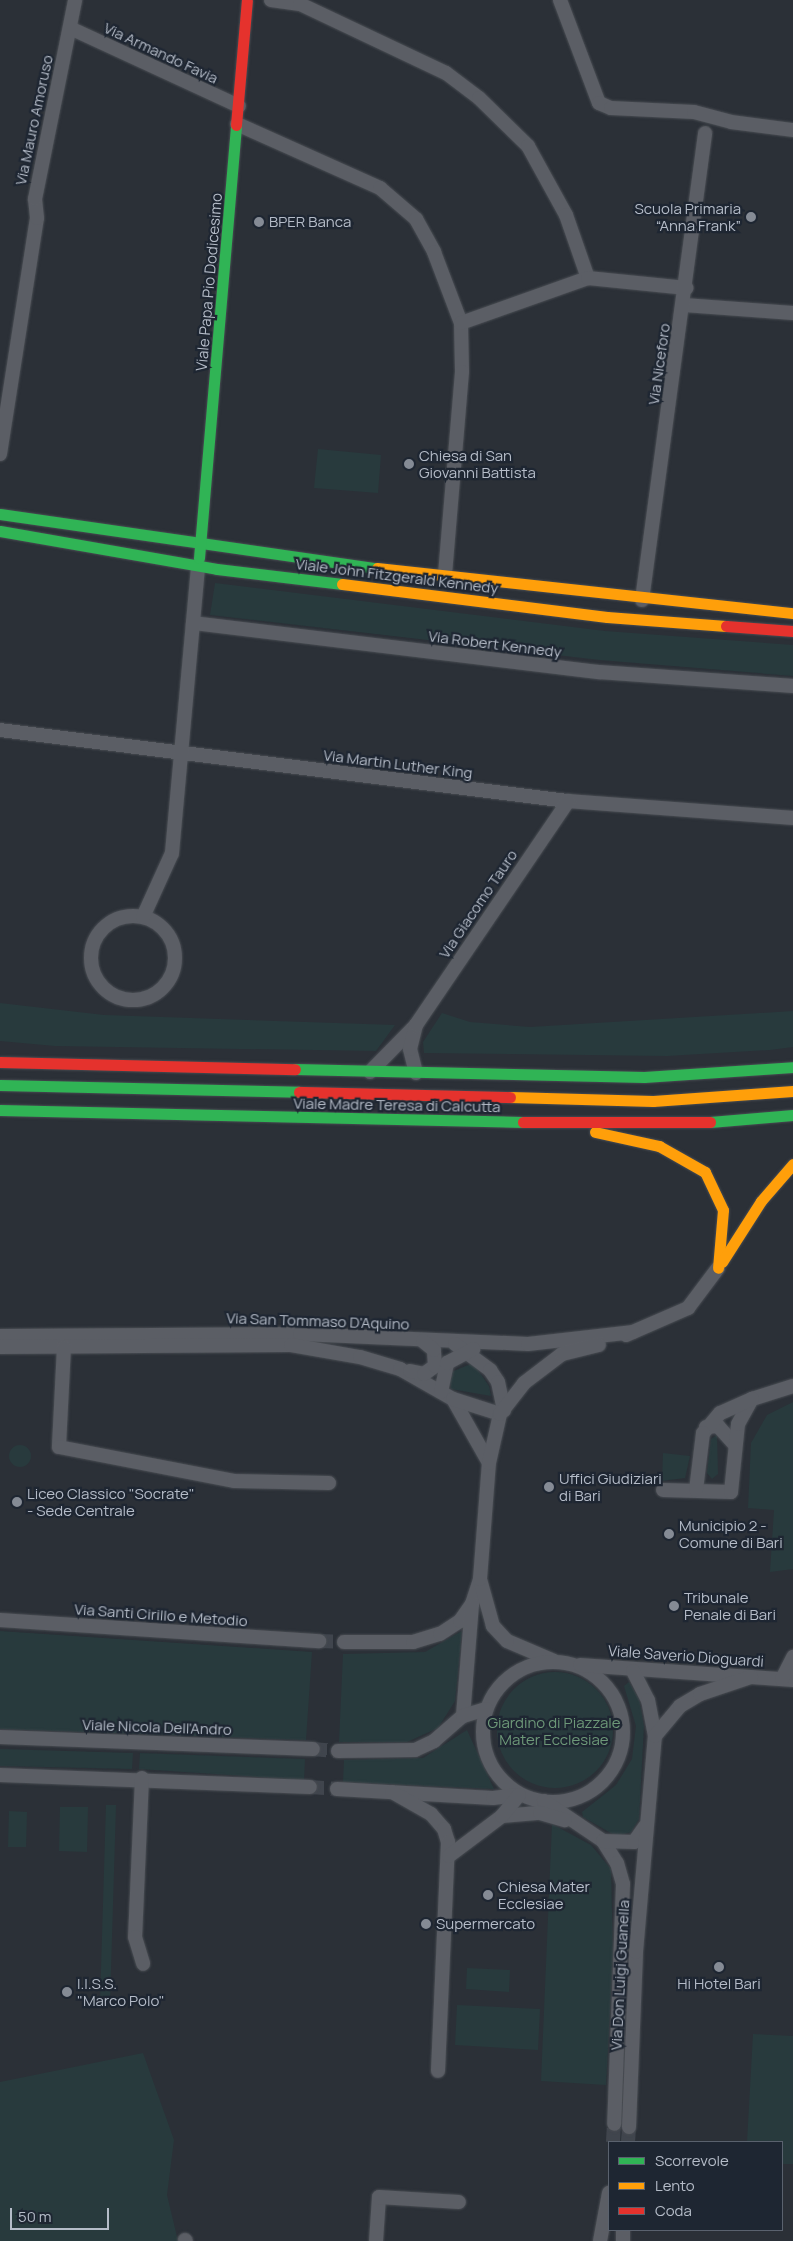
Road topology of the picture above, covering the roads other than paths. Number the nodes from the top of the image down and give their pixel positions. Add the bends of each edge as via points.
1 (75, 0) edge
2 (247, 0) edge
3 (271, 0) edge
4 (560, 0) edge
5 (70, 28) junction
6 (239, 106) junction
7 (237, 124) junction
8 (793, 130) edge
9 (705, 133) dead end
10 (588, 278) junction
11 (686, 288) junction
12 (684, 305) junction
13 (793, 313) edge
14 (461, 323) junction
15 (0, 454) edge
16 (0, 514) edge
17 (0, 532) edge
18 (201, 546) junction
19 (198, 565) junction
20 (445, 576) junction
21 (444, 598) junction
22 (642, 600) junction
23 (793, 613) edge
24 (193, 623) junction
25 (793, 631) edge
26 (793, 686) edge
27 (0, 730) edge
28 (182, 752) junction
29 (568, 801) junction
30 (793, 818) edge
31 (143, 917) junction
32 (416, 1025) junction
33 (0, 1062) edge
34 (793, 1067) edge
35 (370, 1072) junction
36 (416, 1072) junction
37 (0, 1086) edge
38 (793, 1091) edge
39 (0, 1110) edge
40 (793, 1114) edge
41 (563, 1124) junction
42 (793, 1164) edge
43 (718, 1268) junction
44 (633, 1332) junction
45 (0, 1336) edge
46 (423, 1341) junction
47 (453, 1342) junction
48 (493, 1343) junction
49 (0, 1347) edge
50 (64, 1347) junction
51 (468, 1351) junction
52 (400, 1368) junction
53 (793, 1386) edge
54 (447, 1396) junction
55 (752, 1399) junction
56 (502, 1412) junction
57 (706, 1427) junction
58 (734, 1444) junction
59 (489, 1463) junction
60 (330, 1482) dead end
61 (663, 1490) dead end
62 (696, 1490) junction
63 (480, 1579) junction
64 (472, 1604) junction
65 (0, 1620) edge
66 (471, 1624) junction
67 (494, 1626) junction
68 (319, 1641) tunnel mouth
69 (344, 1642) tunnel mouth
70 (793, 1657) edge
71 (554, 1661) junction
72 (577, 1664) junction
73 (634, 1671) junction
74 (751, 1677) junction
75 (787, 1679) edge
76 (486, 1709) junction
77 (464, 1716) junction
78 (654, 1736) junction
79 (0, 1738) edge
80 (312, 1749) tunnel mouth
81 (338, 1751) tunnel mouth
82 (0, 1774) edge
83 (142, 1778) junction
84 (310, 1787) tunnel mouth
85 (337, 1789) tunnel mouth
86 (392, 1792) junction
87 (519, 1795) junction
88 (544, 1801) junction
89 (502, 1816) junction
90 (646, 1824) junction
91 (585, 1828) junction
92 (603, 1841) junction
93 (449, 1856) junction
94 (142, 1964) dead end
95 (438, 2071) dead end
96 (614, 2124) tunnel mouth
97 (628, 2127) tunnel mouth
98 (608, 2198) edge
99 (459, 2202) dead end
100 (376, 2241) edge
101 (600, 2241) edge

1 - 5 street, Via Mauro Amoruso
2 - 6 main road, Viale Papa Pio Dodicesimo
3 - 10 street via 309,8 446,73 479,98 532,153 566,215
4 - 8 street via 599,103 611,108 694,112 731,122
5 - 6 street, Via Armando Favia
5 - 15 street, Via Mauro Amoruso via 35,198 37,218
6 - 7 main road, Viale Papa Pio Dodicesimo
7 - 14 street via 380,188 416,219 434,252
7 - 18 main road, Viale Papa Pio Dodicesimo
9 - 11 street, Via Niceforo
10 - 11 street
10 - 14 street
11 - 12 street, Via Niceforo
12 - 13 street
12 - 22 street, Via Niceforo
14 - 20 street via 462,372
16 - 18 main road, Viale John Fitzgerald Kennedy
17 - 19 main road, Viale John Fitzgerald Kennedy
18 - 19 main road, Viale Papa Pio Dodicesimo
18 - 20 main road, Viale John Fitzgerald Kennedy
19 - 21 main road, Viale John Fitzgerald Kennedy
19 - 24 street
20 - 21 main road
20 - 22 main road, Viale John Fitzgerald Kennedy
21 - 25 main road, Viale John Fitzgerald Kennedy
22 - 23 main road, Viale John Fitzgerald Kennedy
24 - 26 street, Via Robert Kennedy via 599,672
24 - 28 street
27 - 28 street, Via Martin Luther King
28 - 29 street, Via Martin Luther King
28 - 31 street via 172,854
29 - 30 street, Via Martin Luther King
29 - 32 street, Via Giacomo Tauro
31 - 31 street via 111,922 95,940 91,961 96,978 113,994 127,999 159,991 175,964 167,932
32 - 35 street, Via Giacomo Tauro
32 - 36 street, Via Giacomo Tauro via 410,1049
33 - 35 main road
34 - 36 main road via 683,1077
35 - 36 main road
37 - 38 main road, Viale Madre Teresa di Calcutta via 653,1101
39 - 41 main road, Viale Madre Teresa di Calcutta
40 - 41 main road, Viale Madre Teresa di Calcutta via 670,1125
41 - 43 main road via 658,1146 705,1172 723,1210
42 - 43 main road via 761,1201
43 - 44 street via 688,1308
44 - 48 street, Via San Tommaso D'Aquino via 552,1343
44 - 56 street via 546,1363
45 - 46 street, Via San Tommaso D'Aquino via 300,1334
46 - 47 street, Via San Tommaso D'Aquino
46 - 52 street via 434,1350 435,1366 424,1374
47 - 48 street, Via San Tommaso D'Aquino
47 - 51 street
48 - 51 street
49 - 50 street, Via San Tommaso D'Aquino
50 - 52 street, Via San Tommaso D'Aquino via 291,1345
50 - 60 street via 59,1447 234,1481
51 - 54 street via 447,1363 441,1375
51 - 56 street via 498,1382
52 - 54 street, Via San Tommaso D'Aquino
53 - 55 street
54 - 56 street, Via San Tommaso D'Aquino
54 - 59 street
55 - 57 street via 720,1414
55 - 58 street
56 - 59 street
57 - 58 street via 718,1426
57 - 62 street
58 - 62 street via 731,1492
59 - 63 street
61 - 62 street
63 - 64 street
63 - 67 street
64 - 66 street
64 - 69 street via 460,1621 428,1639
65 - 68 street, Via Santi Cirillo e Metodio
66 - 67 street
66 - 77 street
67 - 71 street via 507,1641
70 - 75 street
71 - 72 street
71 - 76 street via 509,1678
72 - 73 street, Viale Saverio Dioguardi
72 - 88 street via 613,1697 621,1717 623,1743 608,1774 584,1796
73 - 74 street, Viale Saverio Dioguardi
73 - 78 street, Via Don Luigi Guanella via 648,1700
74 - 75 street, Viale Saverio Dioguardi
74 - 78 street via 700,1694 680,1706
76 - 77 street
76 - 87 street via 484,1737 491,1764
77 - 81 street via 441,1737 415,1750
78 - 90 street, Via Don Luigi Guanella
79 - 80 street, Viale Nicola Dell'Andro
82 - 83 street
83 - 84 street
83 - 94 street via 135,1937
85 - 86 street
86 - 87 street via 493,1798
86 - 93 street via 431,1814 444,1829
87 - 88 street
87 - 89 street
88 - 91 street, Via Don Luigi Guanella
89 - 91 street via 540,1813
89 - 93 street
90 - 92 street via 634,1842
90 - 97 street, Via Don Luigi Guanella
91 - 92 street, Via Don Luigi Guanella
92 - 96 street, Via Don Luigi Guanella via 617,1863 624,1904
93 - 95 street
98 - 101 street
99 - 100 street via 379,2197

